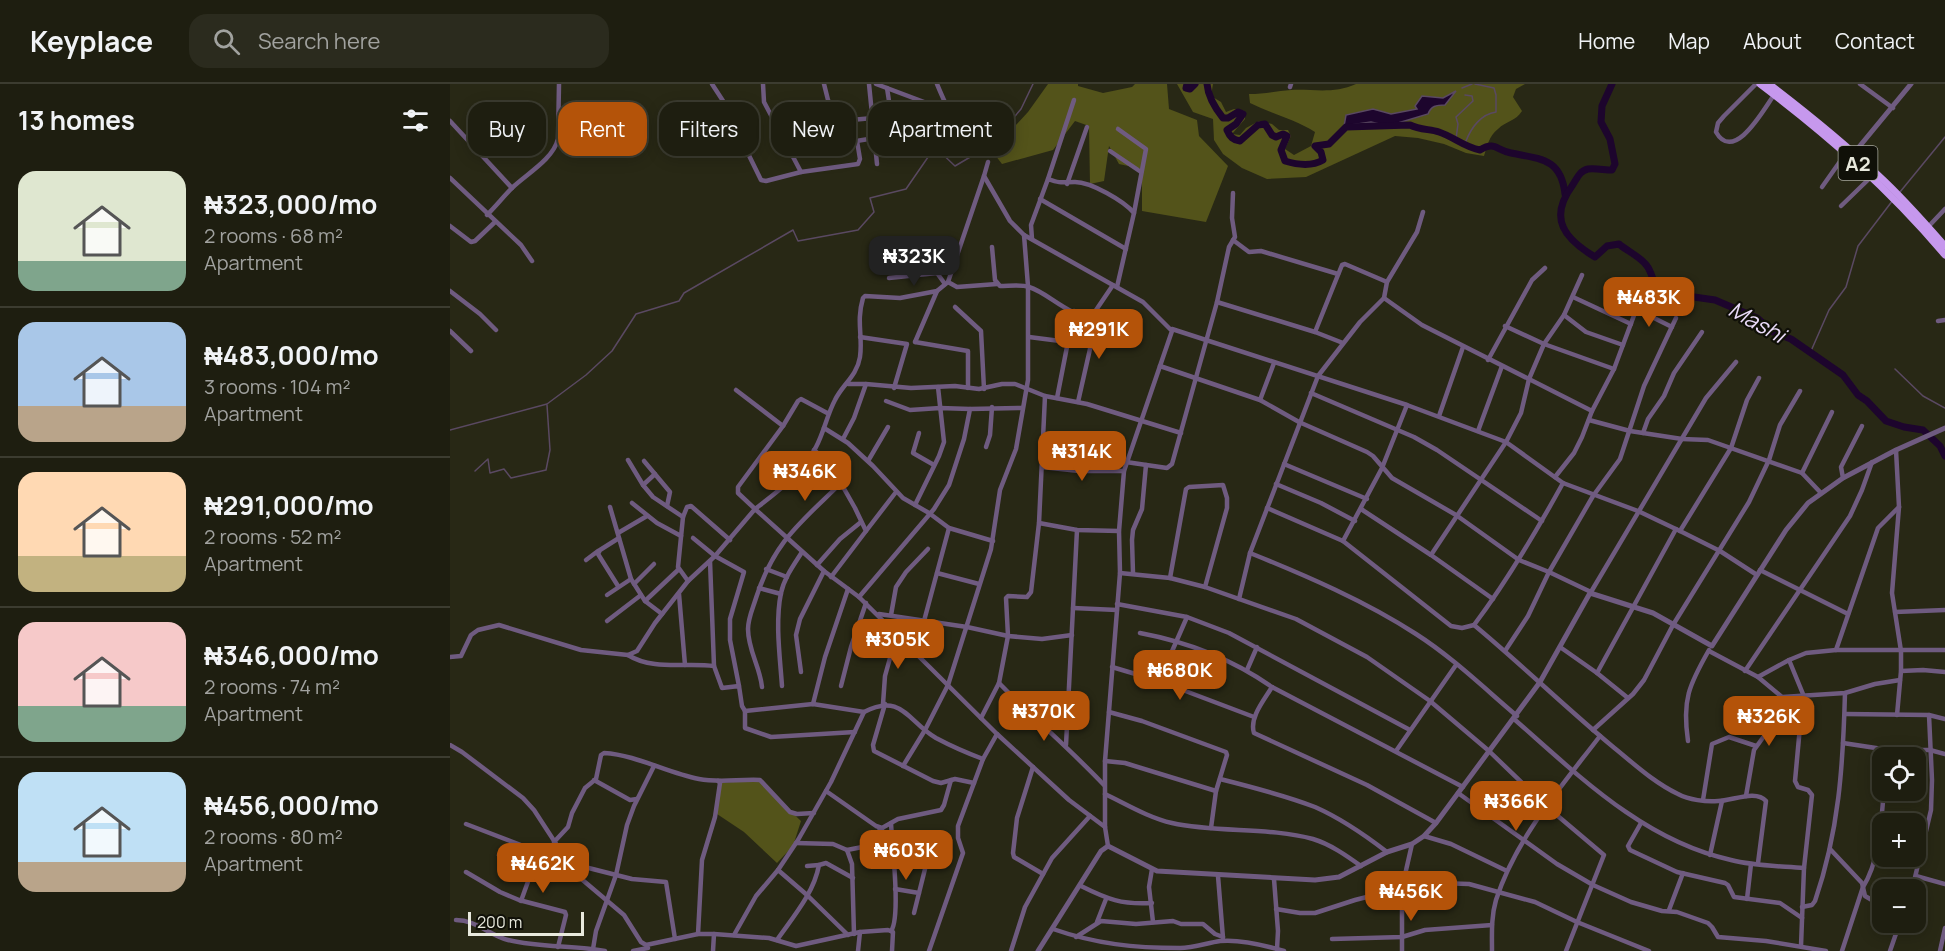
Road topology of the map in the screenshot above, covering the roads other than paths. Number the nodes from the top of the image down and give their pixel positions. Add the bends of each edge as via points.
1 (559, 84) edge
2 (712, 84) edge
3 (763, 84) edge
4 (824, 84) edge
5 (869, 84) edge
6 (876, 84) edge
7 (937, 84) edge
8 (1758, 84) edge
9 (1769, 84) edge
10 (1860, 84) edge
11 (1911, 84) edge
12 (887, 88) junction
13 (1774, 95) junction
14 (1074, 100) dead end
15 (829, 102) edge
16 (871, 102) edge
17 (889, 102) edge
18 (924, 102) edge
19 (944, 102) edge
20 (1893, 108) junction
21 (450, 121) edge
22 (1087, 127) dead end
23 (1118, 129) dead end
24 (868, 139) edge
25 (857, 141) joint
26 (1110, 152) dead end
27 (1850, 154) junction
28 (876, 156) edge
29 (988, 162) dead end
30 (877, 164) dead end
31 (801, 171) junction
32 (1141, 172) junction
33 (984, 176) junction
34 (1872, 176) junction
35 (450, 178) edge
36 (1047, 179) junction
37 (1067, 184) junction
38 (1822, 187) dead end
39 (512, 188) junction
40 (1233, 193) dead end
41 (1040, 199) junction
42 (1841, 206) dead end
43 (1945, 209) edge
44 (1423, 212) dead end
45 (1134, 213) junction
46 (487, 215) junction
47 (495, 222) junction
48 (450, 226) edge
49 (1928, 227) junction
50 (1024, 234) junction
51 (1032, 239) junction
52 (1233, 240) junction
53 (1945, 246) edge
54 (992, 247) dead end
55 (1126, 249) junction
56 (1945, 255) edge
57 (531, 261) dead end
58 (1545, 268) dead end
59 (1338, 274) junction
60 (1582, 275) dead end
61 (889, 278) dead end
62 (1387, 282) junction
63 (946, 283) junction
64 (997, 284) junction
65 (1028, 286) junction
66 (1115, 286) junction
67 (450, 291) edge
68 (937, 291) junction
69 (1642, 294) dead end
70 (1573, 297) junction
71 (1384, 298) junction
72 (1217, 302) junction
73 (955, 307) dead end
74 (1636, 309) junction
75 (1074, 311) junction
76 (1095, 312) junction
77 (1564, 315) junction
78 (1676, 318) dead end
79 (1945, 320) edge
80 (1938, 321) dead end
81 (1631, 324) junction
82 (1505, 326) junction
83 (1672, 327) junction
84 (1172, 329) junction
85 (496, 330) dead end
86 (450, 331) edge
87 (1315, 332) junction
88 (1702, 332) dead end
89 (860, 337) junction
90 (1029, 337) junction
91 (1207, 340) junction
92 (915, 342) junction
93 (1068, 342) junction
94 (1343, 343) junction
95 (907, 344) junction
96 (1544, 344) junction
97 (1623, 345) junction
98 (1463, 347) junction
99 (471, 351) dead end
100 (1488, 360) junction
101 (1736, 362) dead end
102 (1274, 363) junction
103 (1160, 366) junction
104 (1502, 366) junction
105 (1614, 369) junction
106 (1318, 376) junction
107 (1196, 378) junction
108 (1759, 378) dead end
109 (1529, 379) junction
110 (848, 384) junction
111 (866, 384) junction
112 (938, 387) junction
113 (894, 388) junction
114 (968, 388) junction
115 (984, 389) junction
116 (736, 390) dead end
117 (1028, 390) junction
118 (1800, 391) dead end
119 (1311, 393) junction
120 (1045, 396) junction
121 (1057, 398) junction
122 (1260, 400) junction
123 (886, 401) dead end
124 (1078, 402) junction
125 (1407, 405) junction
126 (992, 407) junction
127 (940, 408) junction
128 (1022, 408) junction
129 (970, 409) junction
130 (1592, 411) junction
131 (1832, 412) dead end
132 (829, 414) junction
133 (1439, 416) junction
134 (1141, 420) junction
135 (1589, 420) junction
136 (1299, 422) junction
137 (783, 426) junction
138 (888, 426) dead end
139 (1862, 426) dead end
140 (824, 428) junction
141 (1945, 428) edge
142 (1397, 430) junction
143 (1478, 431) junction
144 (1630, 431) junction
145 (919, 433) dead end
146 (1181, 433) junction
147 (1643, 433) junction
148 (843, 439) junction
149 (1682, 439) junction
150 (1506, 442) junction
151 (986, 447) dead end
152 (1731, 448) junction
153 (814, 450) junction
154 (1896, 450) junction
155 (628, 460) dead end
156 (1769, 460) junction
157 (644, 461) dead end
158 (868, 461) junction
159 (1126, 462) junction
160 (1872, 462) junction
161 (1284, 464) junction
162 (934, 465) junction
163 (1146, 465) junction
164 (1042, 467) junction
165 (1382, 468) junction
166 (1124, 471) junction
167 (1802, 473) junction
168 (655, 474) junction
169 (1555, 477) junction
170 (1843, 478) junction
171 (1479, 480) junction
172 (1563, 483) junction
173 (643, 484) junction
174 (840, 484) junction
175 (1276, 484) junction
176 (896, 492) junction
177 (1821, 493) junction
178 (1593, 496) junction
179 (1367, 498) junction
180 (632, 503) dead end
181 (667, 506) junction
182 (915, 506) junction
183 (610, 507) dead end
184 (1899, 507) junction
185 (1267, 508) junction
186 (755, 509) junction
187 (1361, 509) junction
188 (1638, 511) junction
189 (930, 513) junction
190 (1456, 515) junction
191 (647, 516) junction
192 (683, 517) junction
193 (1355, 520) junction
194 (1542, 521) junction
195 (861, 522) junction
196 (1039, 523) junction
197 (949, 528) junction
198 (1077, 530) junction
199 (1678, 530) junction
200 (866, 531) junction
201 (1119, 531) junction
202 (619, 536) junction
203 (681, 536) junction
204 (786, 537) junction
205 (693, 538) dead end
206 (730, 540) junction
207 (993, 541) junction
208 (1342, 541) junction
209 (928, 549) dead end
210 (600, 550) junction
211 (1720, 551) junction
212 (802, 552) junction
213 (1250, 554) junction
214 (1431, 555) junction
215 (715, 556) junction
216 (586, 560) dead end
217 (1519, 560) junction
218 (710, 561) junction
219 (654, 564) dead end
220 (817, 565) junction
221 (766, 568) junction
222 (678, 570) junction
223 (824, 571) junction
224 (1549, 572) junction
225 (937, 573) junction
226 (1120, 573) junction
227 (1132, 573) junction
228 (1759, 573) junction
229 (787, 577) junction
230 (831, 577) junction
231 (1170, 578) junction
232 (633, 581) junction
233 (688, 581) junction
234 (979, 584) junction
235 (618, 586) junction
236 (1205, 587) junction
237 (759, 588) junction
238 (848, 589) junction
239 (1799, 590) junction
240 (1591, 592) junction
241 (679, 594) junction
242 (781, 594) junction
243 (608, 595) dead end
244 (641, 595) junction
245 (859, 597) junction
246 (1239, 599) junction
247 (1493, 599) junction
248 (645, 601) junction
249 (866, 603) junction
250 (1117, 604) junction
251 (1634, 605) junction
252 (1073, 608) junction
253 (1117, 610) junction
254 (1945, 610) edge
255 (1896, 612) junction
256 (662, 614) junction
257 (877, 614) junction
258 (1848, 614) junction
259 (891, 615) junction
260 (1187, 617) junction
261 (607, 621) dead end
262 (924, 621) junction
263 (1474, 625) junction
264 (1673, 625) junction
265 (967, 627) junction
266 (897, 633) junction
267 (1140, 633) dead end
268 (1071, 635) junction
269 (1008, 636) junction
270 (1176, 640) junction
271 (1257, 647) junction
272 (1560, 647) junction
273 (1710, 648) junction
274 (1836, 650) junction
275 (1945, 650) edge
276 (1505, 651) junction
277 (1901, 651) junction
278 (628, 655) junction
279 (450, 657) edge
280 (1789, 660) junction
281 (685, 665) junction
282 (1456, 665) junction
283 (714, 666) junction
284 (1112, 667) junction
285 (1247, 670) junction
286 (1745, 671) junction
287 (1901, 671) junction
288 (801, 672) dead end
289 (1945, 672) edge
290 (1597, 673) junction
291 (1758, 677) junction
292 (1900, 680) junction
293 (1159, 681) junction
294 (1540, 682) junction
295 (999, 683) junction
296 (948, 685) junction
297 (739, 686) junction
298 (782, 686) dead end
299 (841, 686) dead end
300 (762, 687) dead end
301 (1272, 687) junction
302 (1845, 693) junction
303 (1803, 694) junction
304 (1782, 697) junction
305 (1628, 699) junction
306 (1430, 701) junction
307 (813, 704) junction
308 (884, 704) junction
309 (745, 711) junction
310 (864, 712) junction
311 (1109, 712) junction
312 (1845, 714) junction
313 (1897, 714) junction
314 (1929, 715) junction
315 (1254, 717) junction
316 (1515, 717) junction
317 (981, 718) junction
318 (1945, 719) edge
319 (926, 729) junction
320 (1410, 730) junction
321 (1593, 730) junction
322 (855, 732) junction
323 (997, 734) junction
324 (1600, 736) junction
325 (1688, 741) dead end
326 (1843, 743) junction
327 (450, 745) edge
328 (1066, 745) junction
329 (1756, 747) junction
330 (1872, 747) edge
331 (1926, 750) edge
332 (1930, 750) junction
333 (1396, 751) junction
334 (1489, 751) junction
335 (1945, 754) edge
336 (983, 759) junction
337 (1105, 761) junction
338 (654, 766) junction
339 (903, 766) junction
340 (1033, 767) junction
341 (1574, 771) junction
342 (1220, 779) junction
343 (594, 780) junction
344 (951, 780) junction
345 (718, 781) junction
346 (974, 783) junction
347 (1105, 786) junction
348 (1463, 787) junction
349 (826, 791) junction
350 (1216, 791) junction
351 (1458, 793) junction
352 (1105, 794) junction
353 (1746, 796) junction
354 (637, 799) junction
355 (1702, 800) junction
356 (1722, 801) junction
357 (1882, 801) edge
358 (1546, 806) junction
359 (814, 813) junction
360 (1090, 816) junction
361 (1641, 822) junction
362 (891, 823) junction
363 (1436, 823) junction
364 (466, 824) dead end
365 (1105, 827) junction
366 (879, 828) junction
367 (1211, 828) junction
368 (1424, 836) junction
369 (891, 839) junction
370 (1523, 841) junction
371 (554, 842) junction
372 (796, 843) junction
373 (883, 843) junction
374 (1412, 844) junction
375 (1108, 846) junction
376 (1830, 849) junction
377 (847, 850) junction
378 (1387, 852) junction
379 (499, 855) dead end
380 (1710, 855) junction
381 (927, 861) dead end
382 (565, 862) junction
383 (1758, 863) junction
384 (1751, 864) junction
385 (819, 865) junction
386 (807, 866) dead end
387 (1361, 866) junction
388 (1804, 868) junction
389 (1152, 869) junction
390 (778, 870) junction
391 (1507, 871) junction
392 (466, 872) dead end
393 (1683, 873) junction
394 (1043, 874) junction
395 (616, 875) junction
396 (1218, 876) junction
397 (1916, 876) junction
398 (852, 878) junction
399 (1274, 879) junction
400 (1915, 879) edge
401 (1945, 884) edge
402 (1593, 885) junction
403 (1081, 886) junction
404 (1863, 887) junction
405 (1402, 888) junction
406 (895, 889) junction
407 (1500, 891) junction
408 (919, 893) junction
409 (807, 895) junction
410 (1106, 899) junction
411 (1747, 899) junction
412 (607, 900) junction
413 (1872, 900) edge
414 (521, 901) junction
415 (1152, 903) junction
416 (1802, 907) junction
417 (1276, 909) junction
418 (1669, 910) junction
419 (914, 912) dead end
420 (1802, 918) junction
421 (456, 920) dead end
422 (1098, 922) junction
423 (1154, 922) junction
424 (1577, 922) junction
425 (1492, 925) junction
426 (1945, 928) edge
427 (1053, 929) junction
428 (891, 931) junction
429 (1896, 933) edge
430 (699, 934) junction
431 (714, 934) junction
432 (854, 934) junction
433 (734, 935) junction
434 (1944, 936) edge
435 (1076, 937) junction
436 (1402, 937) junction
437 (675, 939) junction
438 (1223, 939) junction
439 (1332, 939) dead end
440 (777, 940) junction
441 (819, 942) junction
442 (535, 944) junction
443 (1800, 946) junction
444 (558, 947) junction
445 (648, 948) edge
446 (593, 949) junction
447 (796, 949) edge
448 (1276, 949) junction
449 (534, 951) edge
450 (605, 951) edge
451 (633, 951) edge
452 (713, 951) edge
453 (819, 951) edge
454 (858, 951) edge
455 (892, 951) edge
456 (929, 951) edge
457 (1011, 951) edge
458 (1038, 951) edge
459 (1284, 951) edge
460 (1402, 951) edge
461 (1492, 951) edge
462 (1566, 951) edge
463 (1648, 951) edge
464 (1826, 951) edge
465 (1842, 951) edge
466 (1890, 951) edge
467 (1940, 951) edge

1 - 39 street via 556,145
2 - 31 street via 761,180
3 - 31 street via 764,102
4 - 15 street
5 - 16 street
6 - 12 street
7 - 19 street
8 - 13 highway, A2
8 - 13 street via 1718,123 1719,138 1739,140
9 - 27 highway, A2
10 - 20 street
11 - 20 street
12 - 17 street
12 - 18 street
13 - 27 highway, A2
14 - 36 street
20 - 27 street
21 - 39 street
22 - 37 street
23 - 32 street via 1146,149
24 - 25 street
25 - 31 street via 858,164
26 - 32 street
27 - 34 highway, A2
27 - 38 street
27 - 49 highway, A2
28 - 30 street
29 - 33 street
32 - 45 street
33 - 50 street via 1010,221
33 - 63 street
34 - 42 street
34 - 56 highway, A2
35 - 46 street
36 - 37 street
36 - 41 street
37 - 45 street via 1096,187
39 - 46 street
40 - 52 street
41 - 51 street via 1031,225
41 - 55 street
43 - 49 street
44 - 62 street via 1417,232
45 - 55 street
46 - 47 street
47 - 48 street via 475,242
47 - 57 street via 521,245
49 - 53 highway, A2
50 - 51 street
50 - 65 street
51 - 66 street
52 - 59 street via 1249,252 1261,251
52 - 72 street
54 - 64 street
55 - 66 street
58 - 82 street via 1532,280
59 - 62 street via 1345,264
59 - 87 street
60 - 70 street
61 - 63 street via 937,273
62 - 71 street
63 - 64 street via 957,287
63 - 68 street
64 - 65 street
65 - 75 street
65 - 90 street
66 - 76 street
66 - 84 street via 1143,302
67 - 85 street
68 - 89 street via 900,298 865,296 858,320
68 - 92 street
69 - 74 street
70 - 77 street
70 - 81 street
71 - 94 street
71 - 98 street
72 - 87 street
72 - 91 street
73 - 115 street via 981,331
74 - 81 street
74 - 83 street
75 - 76 street via 1089,317
75 - 93 street
76 - 124 street
77 - 96 street
77 - 97 street via 1586,332
78 - 83 street
79 - 80 street
81 - 97 street
82 - 96 street
82 - 100 street
83 - 144 street via 1644,386
84 - 91 street
84 - 103 street
86 - 99 street
87 - 94 street
88 - 147 street via 1674,373
89 - 95 street
89 - 110 street via 860,358
90 - 93 street
90 - 117 street
91 - 102 street
91 - 107 street
92 - 95 street
92 - 114 street via 968,351
93 - 121 street
94 - 106 street
95 - 113 street
96 - 105 street
96 - 109 street
97 - 105 street
98 - 100 street
98 - 133 street
100 - 104 street
101 - 149 street via 1706,398
102 - 106 street
102 - 122 street
103 - 107 street
103 - 134 street
104 - 109 street
104 - 143 street
105 - 130 street
106 - 119 street
106 - 125 street
107 - 122 street
107 - 146 street
108 - 152 street via 1746,400
109 - 130 street
109 - 150 street via 1521,413
110 - 111 street
110 - 132 street via 840,391
111 - 113 street
111 - 148 street
112 - 113 street
112 - 114 street
112 - 127 street
114 - 115 street
115 - 117 street via 1008,383
116 - 137 street
117 - 120 street
117 - 128 street
118 - 156 street via 1780,425
119 - 136 street
119 - 142 street
120 - 121 street
120 - 164 street
121 - 124 street
122 - 136 street
123 - 127 street via 910,410
124 - 134 street
125 - 133 street
125 - 142 street
126 - 128 street
126 - 129 street
126 - 151 street
127 - 129 street
127 - 162 street via 944,442
128 - 207 street via 1016,449 1000,490
129 - 189 street via 949,485
130 - 135 street
131 - 167 street
132 - 137 street via 801,399
132 - 140 street
133 - 143 street
134 - 146 street
134 - 159 street
135 - 144 street
135 - 169 street via 1574,453
136 - 161 street
136 - 165 street via 1367,452
137 - 186 street via 738,487 738,493
138 - 158 street
139 - 170 street via 1841,467
140 - 148 street
140 - 153 street
141 - 154 street
142 - 165 street
142 - 171 street via 1437,450
143 - 150 street
144 - 147 street
144 - 178 street via 1620,459
145 - 162 street via 913,453
146 - 163 street via 1170,468
147 - 149 street
148 - 158 street
149 - 152 street via 1702,439
149 - 188 street
150 - 169 street
150 - 171 street
152 - 156 street
152 - 199 street
153 - 174 street via 830,464
153 - 186 street via 790,480
154 - 160 street
154 - 184 street
155 - 173 street
156 - 167 street
156 - 211 street
157 - 168 street
158 - 176 street
159 - 163 street
159 - 166 street
160 - 170 street
160 - 239 street via 1850,516
161 - 175 street
161 - 179 street
162 - 182 street
163 - 227 street via 1142,509 1132,540
164 - 166 street
164 - 196 street
165 - 179 street
165 - 190 street via 1392,478
166 - 201 street
167 - 177 street
168 - 173 street
168 - 181 street via 670,492
169 - 172 street
170 - 177 street
171 - 190 street
171 - 194 street
172 - 178 street
172 - 194 street
173 - 181 street
174 - 195 street
174 - 204 street
175 - 185 street
175 - 193 street
176 - 182 street
176 - 200 street
177 - 228 street via 1797,516
178 - 188 street
178 - 224 street
179 - 187 street
180 - 191 street
181 - 192 street
182 - 189 street
183 - 202 street
184 - 255 street via 1892,593
184 - 258 street via 1878,528
185 - 208 street
185 - 213 street
186 - 204 street
186 - 206 street
187 - 193 street
187 - 214 street
188 - 199 street
188 - 240 street
189 - 197 street
189 - 245 street
190 - 214 street
190 - 217 street
191 - 202 street
191 - 203 street
192 - 203 street
192 - 206 street via 691,506
193 - 208 street
194 - 217 street
195 - 200 street
195 - 220 street
196 - 198 street
196 - 269 street via 1029,596 1008,596 1006,600
197 - 207 street
197 - 225 street
198 - 201 street
198 - 252 street
199 - 211 street
199 - 251 street
200 - 230 street
201 - 226 street
202 - 210 street
202 - 232 street
203 - 222 street
204 - 212 street
204 - 221 street
205 - 215 street
206 - 215 street
207 - 234 street
208 - 263 street via 1451,626
209 - 259 street via 896,587
210 - 216 street
210 - 235 street via 598,557
211 - 228 street
211 - 264 street
212 - 220 street
212 - 229 street
213 - 246 street
213 - 282 street via 1365,606 1416,634
214 - 247 street
215 - 218 street
215 - 297 street via 744,572 730,619
217 - 224 street
217 - 247 street
218 - 233 street
218 - 283 street
219 - 232 street
220 - 223 street
221 - 229 street
221 - 237 street
222 - 233 street
222 - 248 street
223 - 230 street
223 - 288 street via 796,634
224 - 240 street
224 - 276 street via 1528,616
225 - 234 street
225 - 262 street
226 - 227 street
226 - 250 street
227 - 231 street
228 - 239 street
228 - 273 street
229 - 242 street
230 - 238 street
231 - 236 street
231 - 236 street via 1186,489 1223,485 1227,508
232 - 235 street
232 - 244 street
233 - 241 street
234 - 265 street
235 - 243 street
236 - 246 street
237 - 242 street
237 - 300 street via 748,629
238 - 245 street
238 - 307 street
239 - 258 street
239 - 286 street
240 - 251 street
240 - 272 street
241 - 256 street
241 - 281 street
242 - 298 street
244 - 248 street
244 - 261 street
245 - 249 street
246 - 306 street via 1296,619 1367,657
247 - 263 street
248 - 256 street
249 - 257 street
249 - 299 street
250 - 253 street
250 - 260 street
251 - 264 street
251 - 290 street
252 - 253 street
252 - 268 street
253 - 284 street
254 - 255 street
255 - 277 street
256 - 278 street via 637,651
257 - 259 street
257 - 266 street
258 - 274 street
259 - 262 street
260 - 270 street
260 - 271 street
262 - 265 street
263 - 276 street
264 - 273 street
264 - 305 street via 1644,680
265 - 269 street
265 - 296 street
266 - 296 street
266 - 308 street via 885,676
267 - 270 street
268 - 269 street via 1042,639
268 - 328 street
269 - 295 street
270 - 285 street
270 - 293 street
271 - 285 street
271 - 320 street
272 - 290 street
272 - 294 street
273 - 286 street
273 - 325 street via 1688,695
274 - 277 street
274 - 280 street
275 - 277 street
276 - 294 street
277 - 287 street
278 - 279 street via 581,650 499,625 478,630 471,635 461,656
278 - 281 street via 640,661
280 - 291 street
280 - 303 street
281 - 283 street
282 - 306 street
282 - 316 street
283 - 297 street via 720,686
284 - 293 street
284 - 311 street
285 - 301 street
286 - 291 street
287 - 289 street
287 - 292 street
290 - 305 street
291 - 304 street
292 - 302 street
292 - 313 street
293 - 315 street
294 - 316 street
294 - 321 street
295 - 317 street
295 - 328 street
296 - 317 street
296 - 319 street
297 - 309 street
301 - 315 street
301 - 333 street
302 - 303 street
302 - 312 street
303 - 304 street
303 - 388 street via 1795,781 1812,795
304 - 329 street via 1772,725
305 - 321 street
306 - 320 street
306 - 334 street
307 - 309 street
307 - 310 street
308 - 310 street
308 - 319 street via 904,712
308 - 339 street via 873,748
309 - 322 street via 745,728 771,737
310 - 322 street
311 - 337 street
311 - 342 street via 1225,750
312 - 313 street
312 - 326 street
313 - 314 street
314 - 318 street
314 - 332 street
315 - 363 street via 1252,729 1259,736 1367,785
316 - 334 street
316 - 341 street
317 - 323 street
319 - 336 street via 934,737
319 - 339 street
320 - 333 street
321 - 324 street
322 - 349 street
323 - 336 street
323 - 340 street
324 - 341 street
324 - 355 street via 1655,781 1680,796
326 - 330 street
326 - 376 street via 1837,819
327 - 371 street via 523,798
328 - 347 street
329 - 353 street
329 - 355 street via 1729,738 1713,744
331 - 332 street
332 - 335 street
332 - 397 street via 1931,810
333 - 348 street
334 - 348 street
334 - 358 street
336 - 346 street
337 - 347 street
337 - 350 street via 1125,762
338 - 343 street via 604,753
338 - 345 street
338 - 354 street
339 - 344 street via 933,782
340 - 360 street
340 - 394 street via 1017,818 1013,855
341 - 358 street
341 - 361 street
342 - 350 street
342 - 378 street via 1317,808
343 - 354 street via 630,800
343 - 371 street via 581,794 566,831
344 - 346 street
344 - 362 street via 941,810
345 - 359 street via 760,780 790,812
345 - 430 street via 715,816 702,860
346 - 456 street via 958,826 962,859
347 - 352 street
348 - 351 street
349 - 359 street
349 - 366 street
350 - 367 street
351 - 363 street
351 - 370 street
352 - 365 street
352 - 367 street via 1163,820
353 - 356 street
353 - 383 street via 1766,801
354 - 395 street
355 - 356 street
356 - 380 street
357 - 404 street via 1874,862
358 - 370 street
358 - 402 street via 1604,855
359 - 372 street
360 - 365 street
360 - 394 street via 1060,847
361 - 380 street
361 - 393 street via 1629,850
362 - 366 street
362 - 369 street
363 - 368 street
364 - 382 street
365 - 375 street
366 - 369 street
367 - 387 street via 1315,840
368 - 374 street
368 - 391 street via 1451,844
369 - 373 street
369 - 373 street
369 - 406 street
370 - 391 street
370 - 402 street
371 - 382 street
372 - 377 street via 832,844
372 - 390 street
373 - 377 street
374 - 378 street
374 - 405 street
375 - 389 street
375 - 403 street via 1101,851
376 - 404 street
376 - 416 street via 1815,901 1812,906
377 - 398 street
378 - 387 street
379 - 414 street via 529,872
380 - 384 street
381 - 408 street
382 - 395 street
382 - 412 street
383 - 384 street
383 - 388 street
384 - 411 street
385 - 386 street
385 - 398 street via 825,863
385 - 409 street
387 - 399 street via 1339,877
388 - 416 street
389 - 396 street
389 - 415 street
390 - 409 street
390 - 433 street via 756,896
391 - 407 street
392 - 414 street
393 - 411 street via 1725,883 1734,897
393 - 418 street
394 - 457 street via 1025,908
395 - 412 street
395 - 437 street via 666,882
396 - 399 street
396 - 438 street
397 - 400 street
397 - 401 street
398 - 432 street
399 - 417 street
402 - 418 street via 1631,902
402 - 424 street
403 - 410 street
403 - 427 street
404 - 413 street via 1864,896
404 - 465 street
405 - 407 street via 1453,882
405 - 417 street via 1315,913
405 - 436 street
406 - 408 street
406 - 428 street via 895,925
407 - 424 street
407 - 425 street
408 - 419 street
409 - 432 street
409 - 440 street
410 - 415 street
410 - 422 street
411 - 420 street via 1780,903
412 - 445 street via 624,915
412 - 446 street
414 - 444 street via 565,912
415 - 423 street
416 - 420 street
417 - 448 street
418 - 443 street via 1708,923 1718,937
420 - 443 street
421 - 442 street via 471,921 507,939
422 - 423 street
422 - 435 street
423 - 438 street via 1203,924
424 - 462 street
424 - 463 street
425 - 436 street via 1425,930
425 - 461 street
426 - 434 street
427 - 435 street
427 - 458 street
428 - 432 street
428 - 455 street
429 - 466 street
430 - 431 street
430 - 437 street
431 - 433 street
431 - 452 street
432 - 441 street
432 - 454 street
433 - 440 street
434 - 467 street
435 - 438 street via 1120,946 1183,948
436 - 439 street
436 - 460 street
437 - 445 street
438 - 448 street
440 - 447 street
441 - 447 street
441 - 453 street
442 - 444 street
442 - 449 street
443 - 464 street
444 - 446 street
445 - 451 street
446 - 450 street
448 - 459 street

